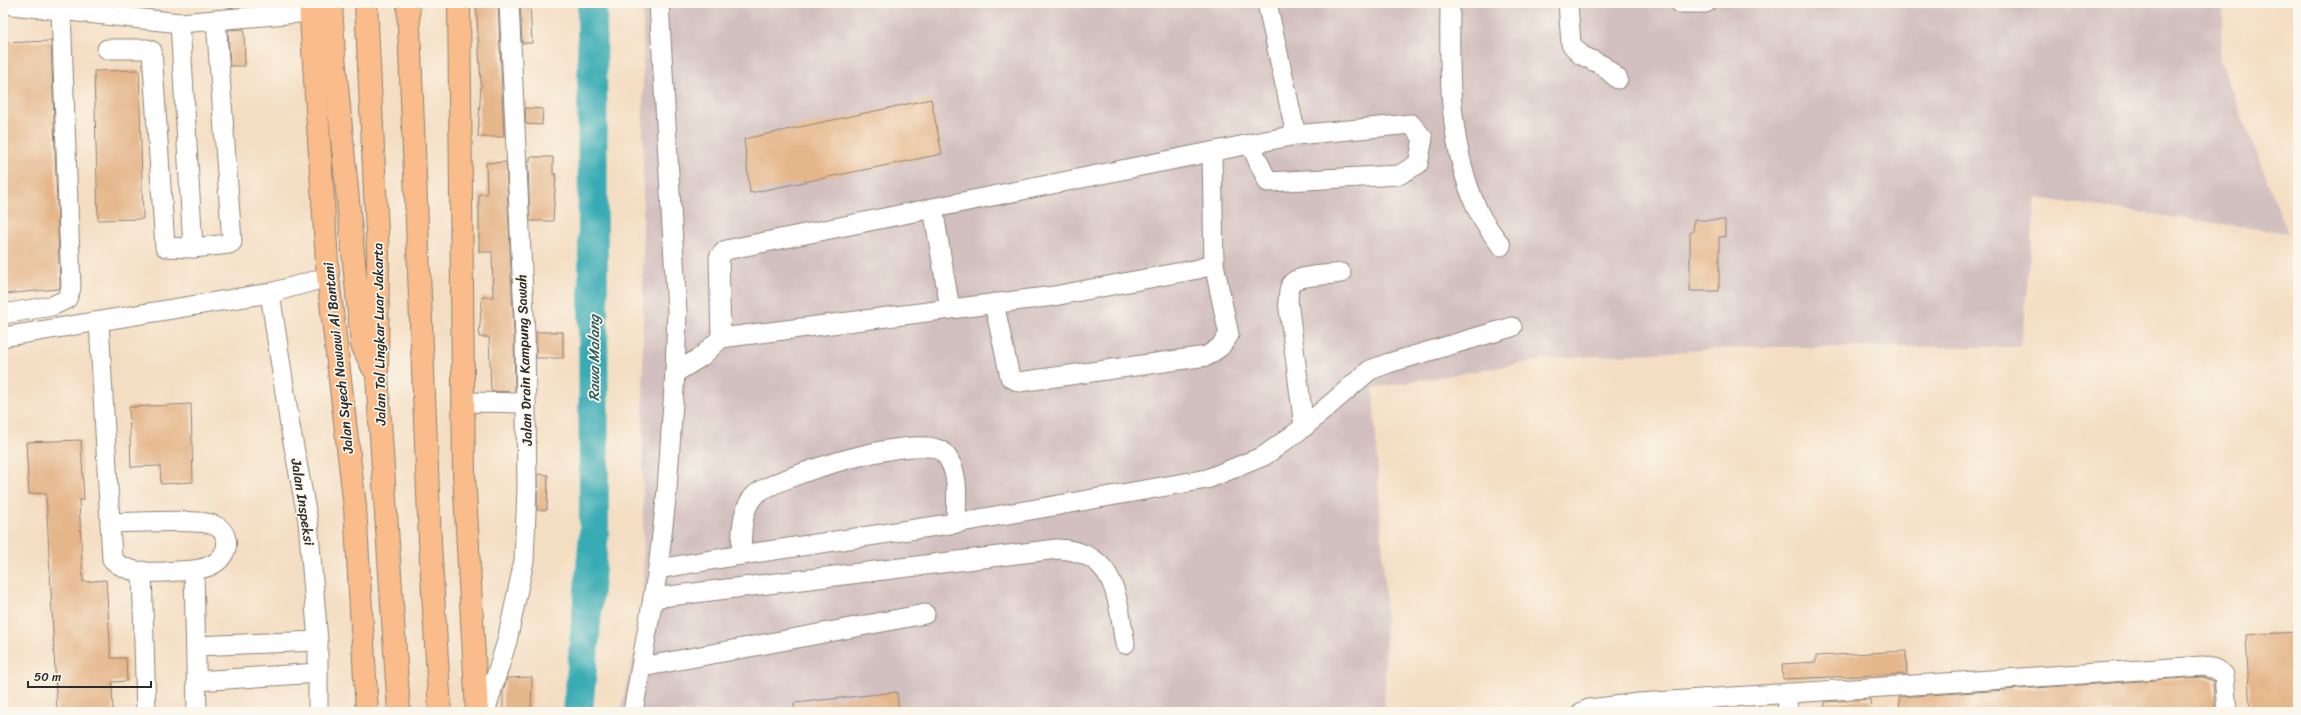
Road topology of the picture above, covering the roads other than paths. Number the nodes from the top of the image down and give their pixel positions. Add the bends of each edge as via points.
1 (331, 3) edge
2 (366, 3) edge
3 (408, 3) edge
4 (414, 3) edge
5 (459, 3) edge
6 (509, 3) edge
7 (659, 3) edge
8 (1267, 3) edge
9 (1450, 3) edge
10 (1568, 3) edge
11 (1680, 3) edge
12 (1706, 3) edge
13 (3, 4) edge
14 (310, 8) edge
15 (61, 10) junction
16 (216, 20) junction
17 (180, 23) junction
18 (410, 45) junction
19 (107, 49) dead end
20 (1618, 79) dead end
21 (1296, 135) junction
22 (1250, 144) junction
23 (1212, 152) junction
24 (933, 208) junction
25 (1502, 246) dead end
26 (193, 248) junction
27 (1214, 264) junction
28 (1342, 274) dead end
29 (328, 277) junction
30 (270, 293) junction
31 (994, 303) junction
32 (950, 309) junction
33 (3, 314) edge
34 (99, 322) junction
35 (1512, 327) dead end
36 (3, 337) edge
37 (721, 338) junction
38 (675, 373) junction
39 (377, 376) junction
40 (464, 402) junction
41 (526, 403) junction
42 (1304, 427) junction
43 (110, 523) junction
44 (956, 523) junction
45 (741, 555) junction
46 (658, 569) junction
47 (194, 570) junction
48 (142, 572) junction
49 (653, 598) junction
50 (925, 614) dead end
51 (318, 641) junction
52 (1125, 644) dead end
53 (196, 646) junction
54 (642, 667) junction
55 (318, 673) junction
56 (197, 680) junction
57 (1787, 693) junction
58 (146, 712) edge
59 (197, 712) edge
60 (318, 712) edge
61 (367, 712) edge
62 (399, 712) edge
63 (440, 712) edge
64 (477, 712) edge
65 (485, 712) edge
66 (633, 712) edge
67 (1582, 712) edge
68 (1788, 712) edge
69 (2226, 712) edge

1 - 39 highway via 362,345
2 - 39 highway, Jalan Tol Lingkar Luar Jakarta via 378,253
3 - 18 highway
4 - 18 highway
5 - 40 highway
6 - 41 street, Jalan Drain Kampung Sawah
7 - 38 street via 677,312
8 - 21 street
9 - 25 street via 1452,114 1462,172 1478,212
10 - 20 street via 1571,44 1581,55 1602,65
11 - 12 street
13 - 15 street
14 - 16 street
14 - 29 highway, Jalan Syech Nawawi Al Bantani
15 - 17 street
15 - 33 street via 71,288 67,299 52,306
16 - 17 street
16 - 26 street via 232,242
17 - 26 street
18 - 63 highway via 430,542
19 - 26 street via 152,51 164,244 168,249
21 - 22 street
21 - 22 street via 1411,124 1423,138 1418,164 1399,174 1268,182
22 - 23 street
23 - 24 street
23 - 27 street
24 - 32 street
24 - 37 street via 726,250 718,257
27 - 31 street via 1054,296
27 - 31 street via 1228,335 1220,347 1207,356 1019,382 1010,377
28 - 42 street via 1299,279 1292,282 1289,289 1288,302
29 - 30 street
29 - 61 highway, Jalan Syech Nawawi Al Bantani via 355,506
30 - 34 street
30 - 51 street, Jalan Inspeksi via 290,426 308,522
31 - 32 street
32 - 37 street
34 - 36 street
34 - 43 street
35 - 42 street via 1370,370
37 - 38 street via 701,357
38 - 46 street via 667,490
39 - 62 highway, Jalan Tol Lingkar Luar Jakarta
40 - 41 street
40 - 64 highway via 464,474
41 - 65 street, Jalan Drain Kampung Sawah via 527,488 524,561 507,641
42 - 44 street via 1264,456 1207,479
43 - 47 street via 214,525 224,532 227,543 225,552 219,561
43 - 48 street via 112,559 125,568
44 - 45 street
44 - 45 street via 956,472 944,452 928,446 900,449 868,454 811,469 755,495 746,512 742,528
45 - 46 street
46 - 49 street
47 - 48 street
47 - 53 street
48 - 58 street
49 - 52 street via 1074,549 1091,556 1109,575 1117,600
49 - 54 street
50 - 54 street
51 - 53 street
51 - 55 street, Jalan Inspeksi
53 - 56 street
54 - 66 street
55 - 56 street
55 - 60 street, Jalan Inspeksi
56 - 59 street
57 - 67 street via 1639,703
57 - 68 street
57 - 69 street via 2203,666 2224,675

